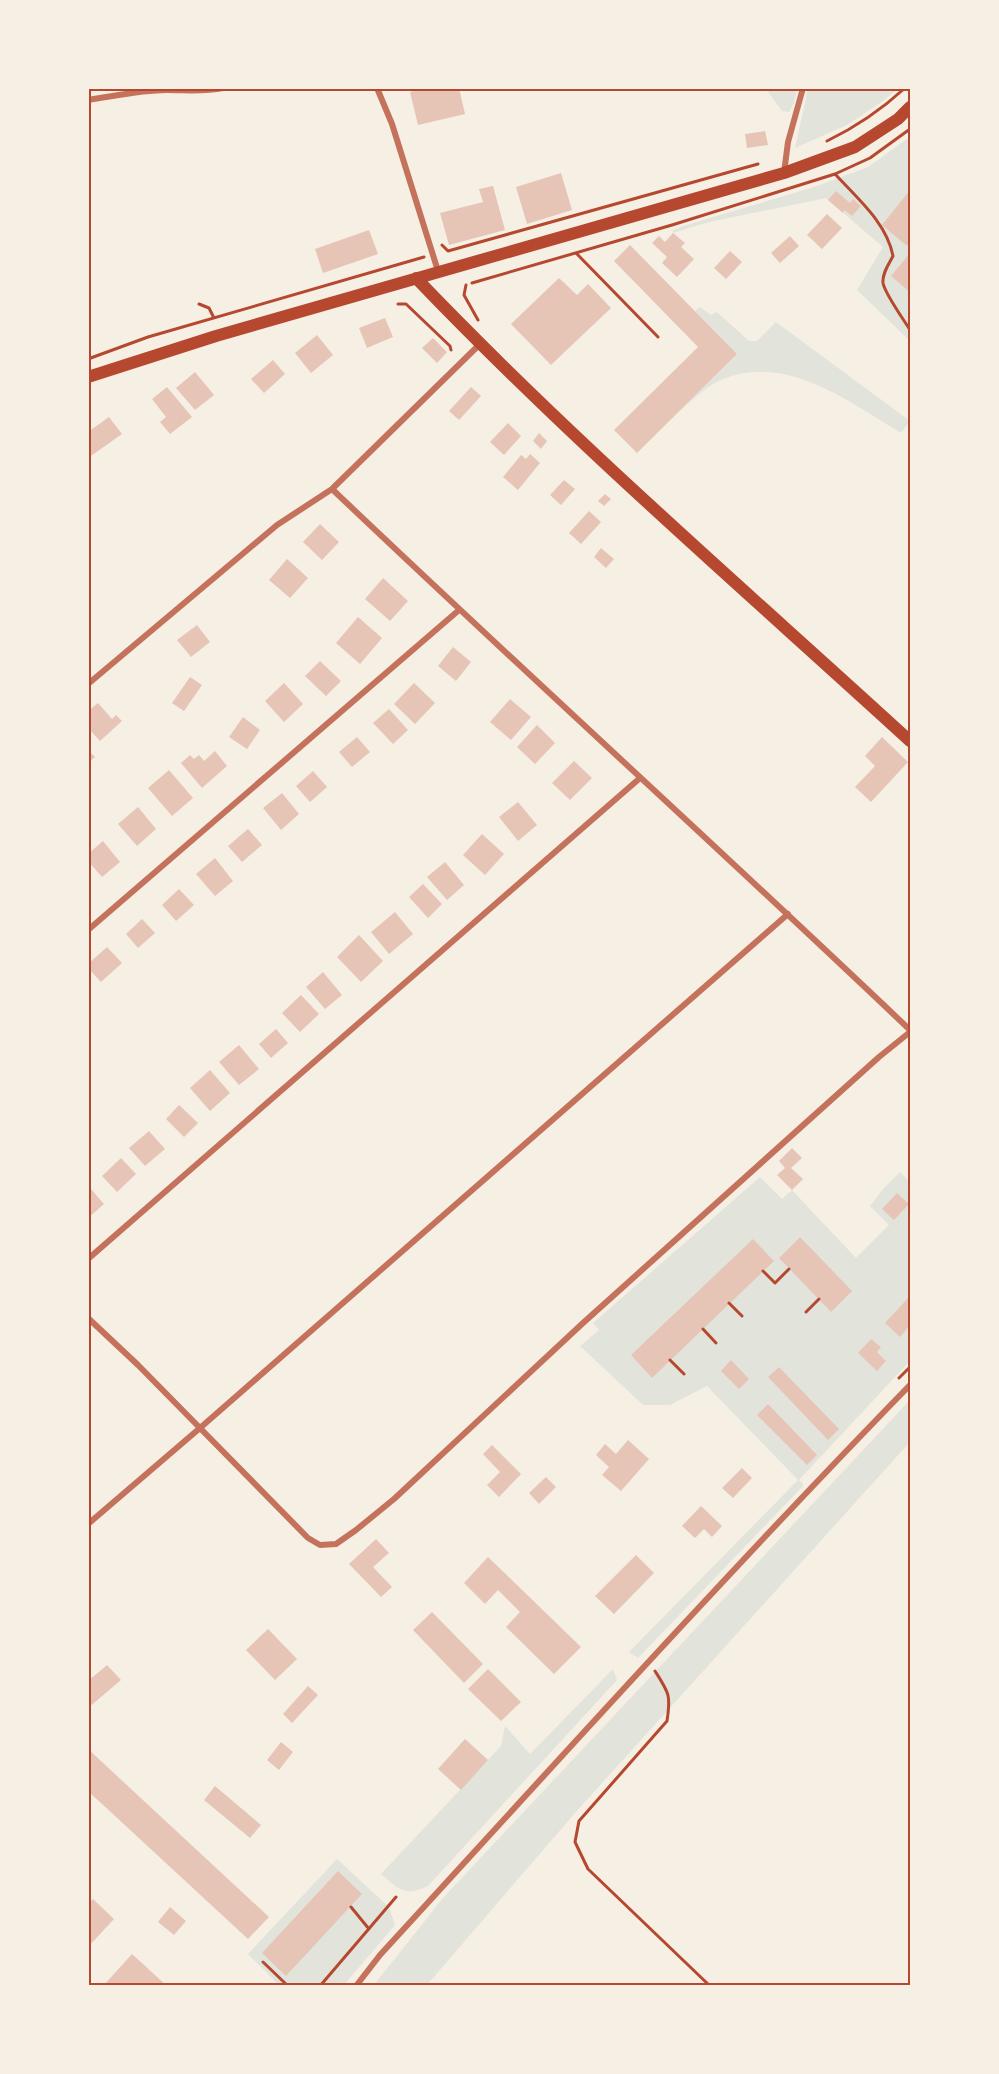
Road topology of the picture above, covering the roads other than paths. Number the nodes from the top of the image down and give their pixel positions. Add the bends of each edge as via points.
1 (224, 88) edge
2 (377, 88) edge
3 (803, 88) edge
4 (88, 100) edge
5 (910, 107) edge
6 (784, 173) junction
7 (438, 272) junction
8 (416, 278) junction
9 (480, 344) junction
10 (88, 377) edge
11 (332, 489) junction
12 (459, 610) junction
13 (88, 684) edge
14 (910, 741) edge
15 (640, 778) junction
16 (788, 914) junction
17 (88, 930) edge
18 (910, 1031) edge
19 (88, 1259) edge
20 (88, 1317) edge
21 (910, 1385) edge
22 (201, 1428) junction
23 (88, 1524) edge
24 (356, 1986) edge

1 - 4 street via 143,91
2 - 7 street via 396,134
3 - 6 street
5 - 6 main road via 855,147
6 - 7 main road
7 - 8 main road
8 - 9 main road
8 - 10 main road
9 - 11 street
9 - 14 main road
11 - 12 street
11 - 13 street via 277,525
12 - 15 street
12 - 17 street
15 - 16 street
15 - 19 street
16 - 18 street
16 - 22 street
18 - 22 street via 348,1537 332,1545 320,1545 309,1538
20 - 22 street
21 - 24 street via 650,1662
22 - 23 street

